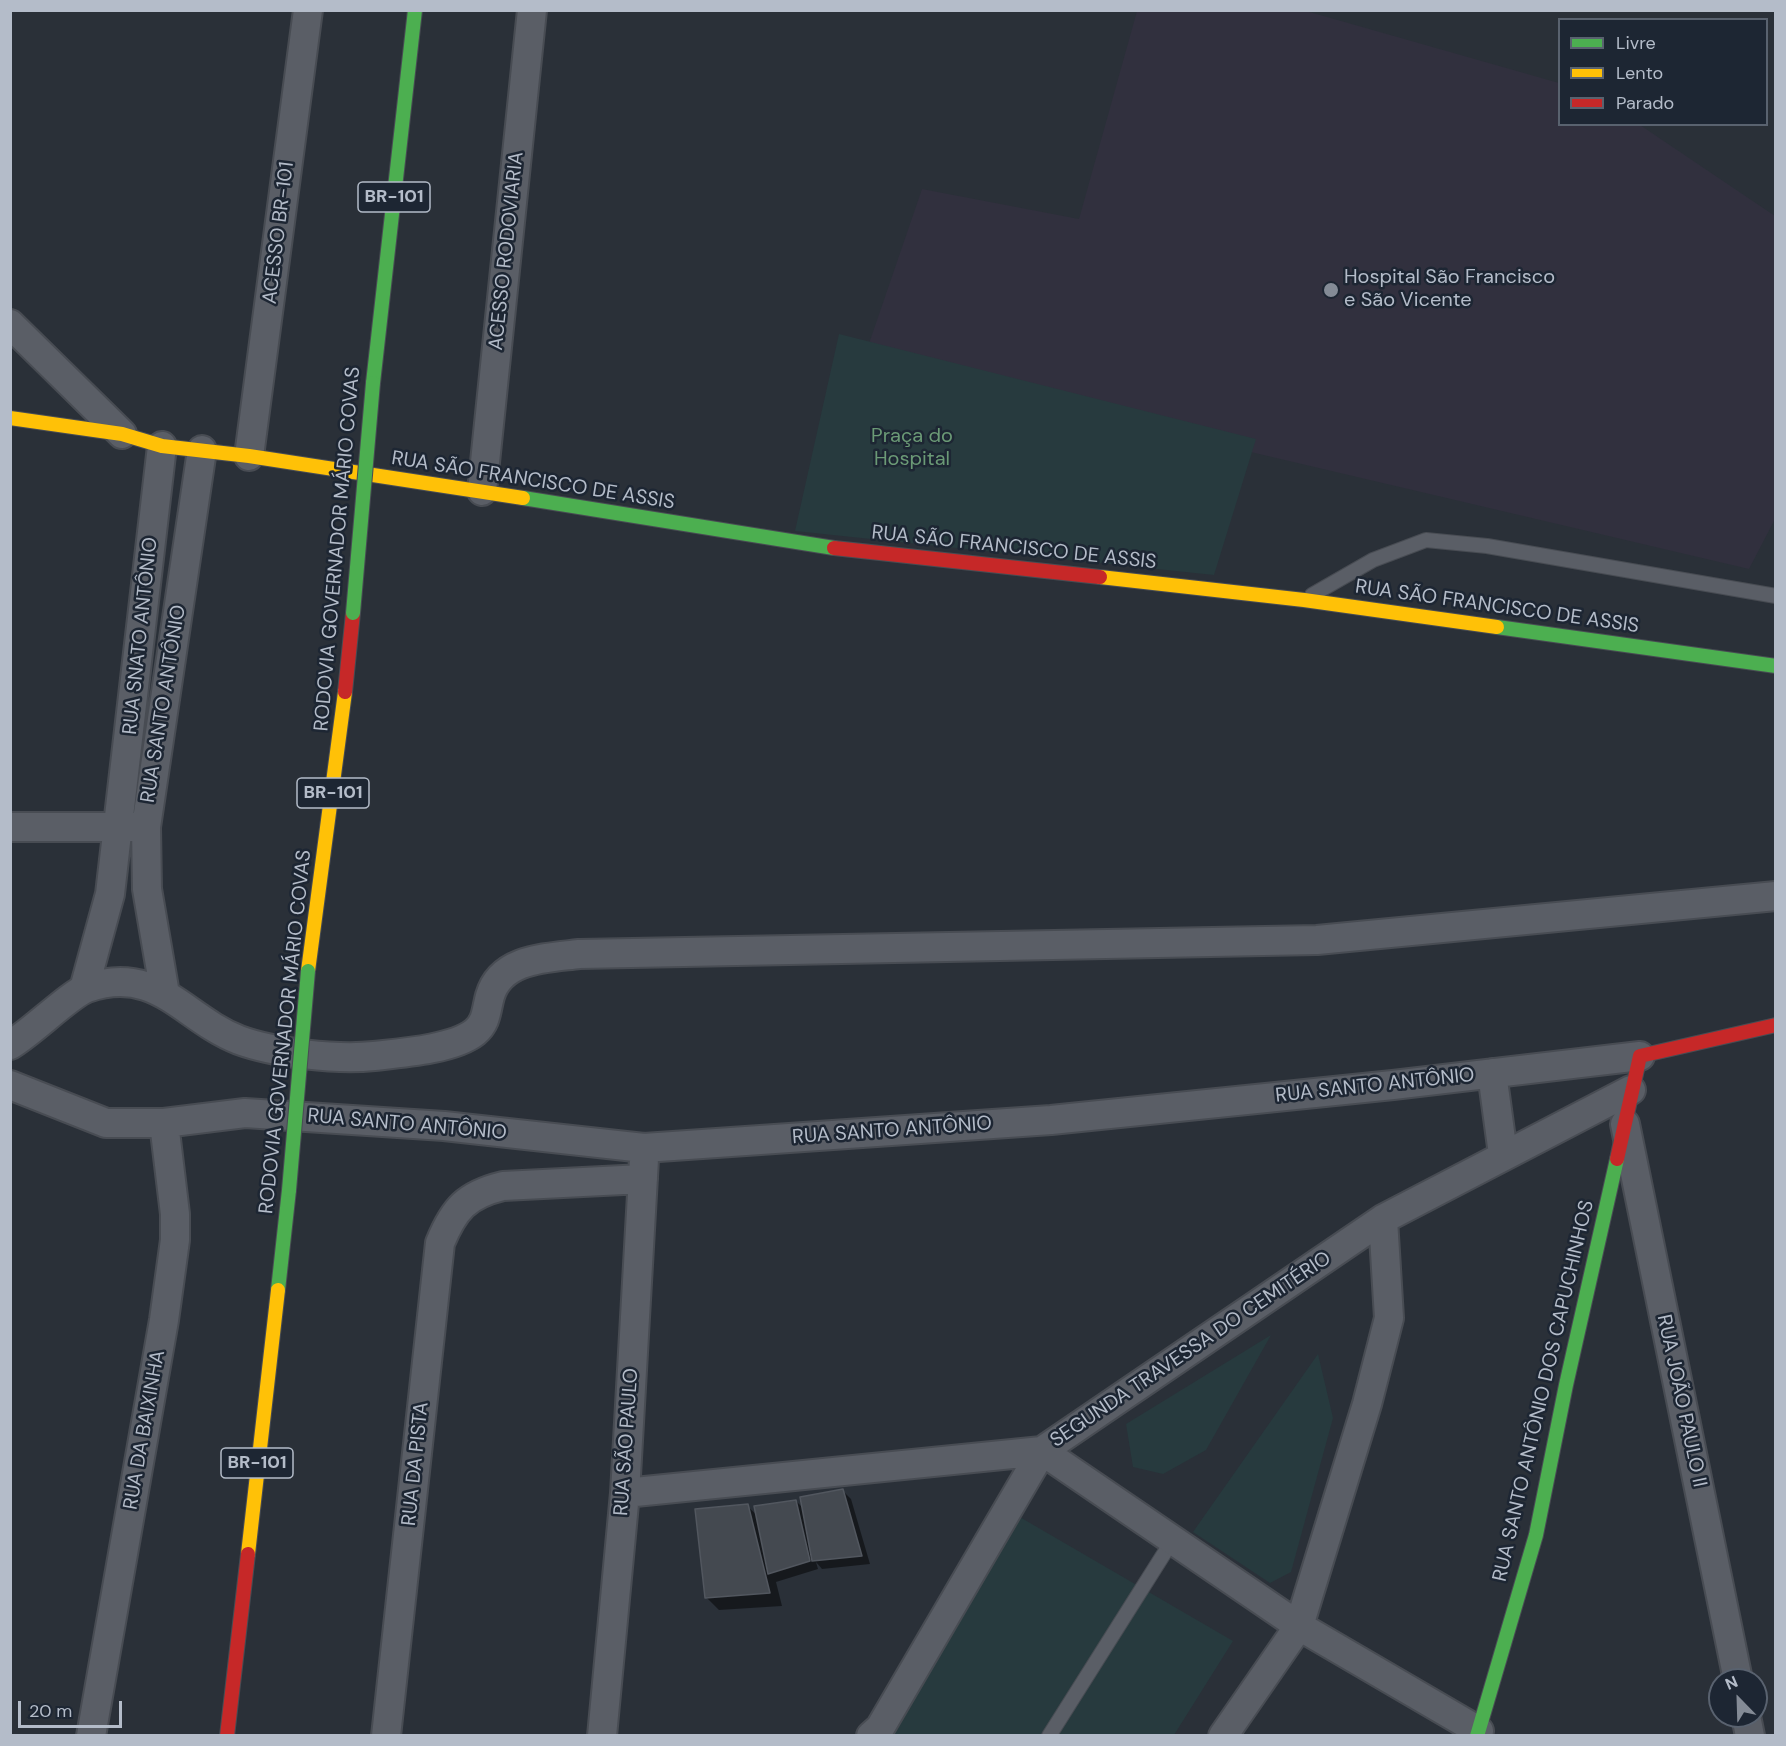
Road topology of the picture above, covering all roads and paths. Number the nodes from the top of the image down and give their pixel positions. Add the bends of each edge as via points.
1 (308, 10) edge
2 (415, 10) edge
3 (532, 10) edge
4 (10, 324) edge
5 (10, 418) edge
6 (122, 434) junction
7 (162, 446) junction
8 (202, 450) junction
9 (249, 456) junction
10 (482, 491) junction
11 (1776, 596) edge
12 (1304, 600) junction
13 (1775, 665) edge
14 (132, 826) junction
15 (10, 827) edge
16 (1776, 896) edge
17 (84, 990) junction
18 (165, 994) junction
19 (1776, 1025) edge
20 (10, 1045) edge
21 (1640, 1056) junction
22 (1492, 1074) junction
23 (10, 1085) edge
24 (1631, 1090) junction
25 (1624, 1122) junction
26 (164, 1123) junction
27 (644, 1148) junction
28 (1503, 1154) junction
29 (644, 1179) junction
30 (1383, 1219) junction
31 (1042, 1451) junction
32 (624, 1493) junction
33 (1172, 1541) junction
34 (1299, 1626) junction
35 (1736, 1668) edge
36 (1478, 1733) edge
37 (91, 1736) edge
38 (226, 1736) edge
39 (386, 1736) edge
40 (602, 1736) edge
41 (871, 1736) edge
42 (1049, 1736) edge
43 (1223, 1736) edge

1 - 9 street, ACESSO BR-101
2 - 38 main road, RODOVIA GOVERNADOR MÁRIO COVAS / BR-101, bridge via 373,383 336,772 308,971 289,1190
3 - 10 street, ACESSO RODOVIARIA
4 - 6 street
5 - 6 main road, RUA SÃO FRANCISCO DE ASSIS
6 - 7 main road, RUA SÃO FRANCISCO DE ASSIS
7 - 8 main road, RUA SÃO FRANCISCO DE ASSIS
7 - 14 street, RUA SNATO ANTÔNIO
8 - 9 main road, RUA SÃO FRANCISCO DE ASSIS
8 - 14 street, RUA SANTO ANTÔNIO
9 - 10 main road, RUA SÃO FRANCISCO DE ASSIS
10 - 12 main road, RUA SÃO FRANCISCO DE ASSIS via 797,544
11 - 12 lane via 1487,546 1426,540 1373,560
12 - 13 main road, RUA SÃO FRANCISCO DE ASSIS
14 - 15 street
14 - 17 street, RUA SANTO ANTÔNIO
14 - 18 street, RUA SANTO ANTÔNIO
16 - 18 street via 1317,940 579,954 529,960 506,972 495,982 484,1023 457,1042 372,1056 277,1052 237,1039
17 - 18 street via 109,982 125,982
17 - 20 street via 30,1034
19 - 21 main road, RUA SANTO ANTÔNIO
21 - 22 street, RUA SANTO ANTÔNIO
21 - 24 main road, RUA SANTO ANTÔNIO DOS CAPUCHINHOS
22 - 27 street, RUA SANTO ANTÔNIO via 1051,1120
22 - 28 street
23 - 26 street, RUA SANTO ANTÔNIO via 106,1123
24 - 25 main road, RUA SANTO ANTÔNIO DOS CAPUCHINHOS
24 - 28 street, SEGUNDA TRAVESSA DO CEMITÉRIO
25 - 35 street, RUA JOÃO PAULO II
25 - 36 main road, RUA SANTO ANTÔNIO DOS CAPUCHINHOS via 1536,1535
26 - 27 street, RUA SANTO ANTÔNIO via 245,1113 444,1126
26 - 37 street, RUA DA BAIXINHA via 175,1240
27 - 29 street, RUA SÃO PAULO
28 - 30 street, SEGUNDA TRAVESSA DO CEMITÉRIO
29 - 32 street, RUA SÃO PAULO
29 - 39 street, RUA DA PISTA via 503,1186 466,1201 451,1217 440,1243
30 - 31 street, SEGUNDA TRAVESSA DO CEMITÉRIO
30 - 34 street via 1389,1318 1367,1404
31 - 32 street
31 - 33 street
31 - 41 street, SEGUNDA TRAVESSA DO CEMITÉRIO via 880,1728
32 - 40 street, RUA SÃO PAULO
33 - 34 street
33 - 42 lane
34 - 36 street
34 - 43 street

